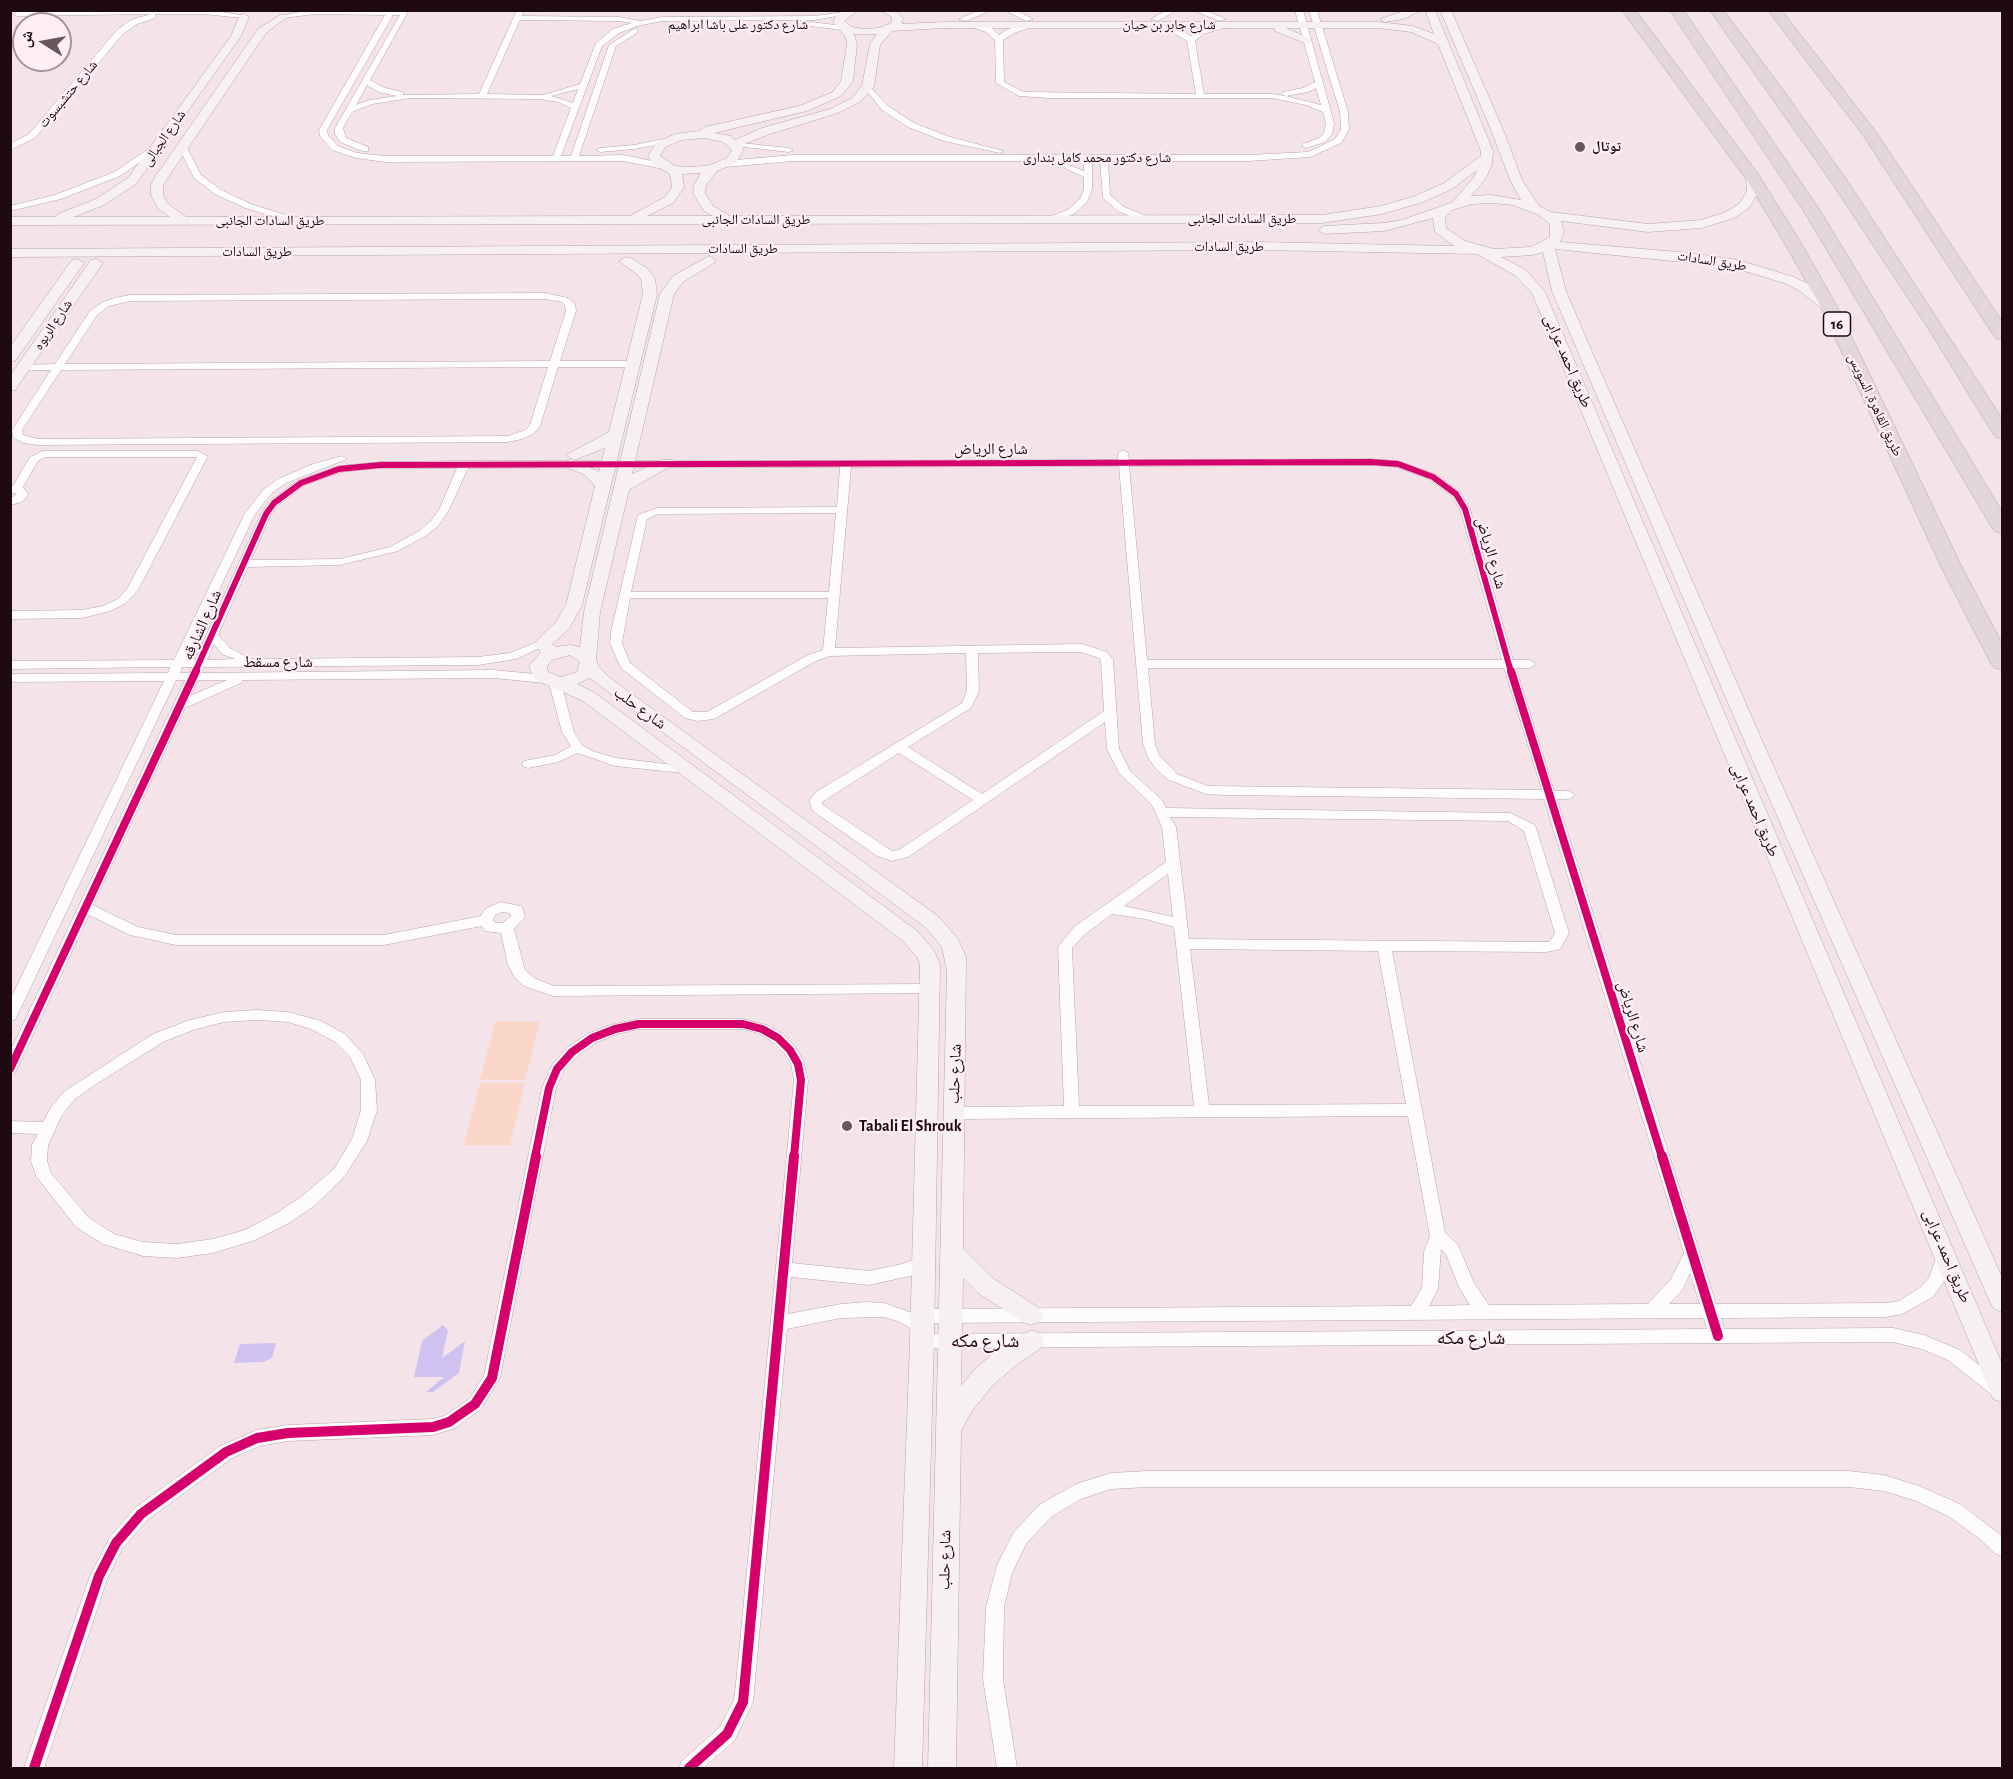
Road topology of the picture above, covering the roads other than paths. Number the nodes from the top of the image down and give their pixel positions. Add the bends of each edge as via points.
1 (727, 10) edge
2 (744, 10) edge
3 (989, 10) edge
4 (1006, 10) edge
5 (1174, 10) edge
6 (1195, 10) edge
7 (1417, 10) edge
8 (1430, 10) edge
9 (1444, 10) edge
10 (1628, 10) edge
11 (1676, 10) edge
12 (1716, 10) edge
13 (1768, 10) edge
14 (1774, 10) edge
15 (72, 12) edge
16 (107, 12) junction
17 (169, 12) junction
18 (346, 12) junction
19 (391, 12) edge
20 (405, 12) edge
21 (849, 12) edge
22 (889, 12) edge
23 (286, 14) edge
24 (518, 14) edge
25 (1279, 14) dead end
26 (1334, 14) dead end
27 (249, 16) edge
28 (699, 18) junction
29 (754, 18) junction
30 (1301, 18) edge
31 (1316, 18) edge
32 (642, 22) junction
33 (967, 22) junction
34 (1029, 22) junction
35 (1155, 22) junction
36 (1224, 22) junction
37 (1259, 22) junction
38 (1354, 22) junction
39 (1787, 25) junction
40 (381, 28) junction
41 (843, 28) junction
42 (890, 28) junction
43 (616, 31) junction
44 (120, 32) junction
45 (627, 34) junction
46 (999, 39) junction
47 (1191, 40) junction
48 (1308, 41) junction
49 (1323, 42) junction
50 (1443, 42) junction
51 (365, 81) junction
52 (1320, 83) junction
53 (585, 85) junction
54 (868, 87) junction
55 (411, 96) junction
56 (482, 96) junction
57 (1200, 96) junction
58 (1272, 96) junction
59 (539, 97) junction
60 (576, 107) junction
61 (348, 111) junction
62 (1328, 111) junction
63 (1476, 119) junction
64 (1492, 119) junction
65 (327, 122) junction
66 (342, 122) junction
67 (691, 135) junction
68 (669, 140) junction
69 (735, 144) junction
70 (158, 146) junction
71 (182, 146) junction
72 (10, 148) edge
73 (1000, 151) junction
74 (558, 154) junction
75 (576, 154) junction
76 (1247, 154) junction
77 (1487, 157) junction
78 (1036, 158) junction
79 (1088, 158) junction
80 (1104, 158) junction
81 (1150, 158) junction
82 (719, 166) junction
83 (668, 167) junction
84 (1512, 171) junction
85 (1088, 176) junction
86 (1752, 176) junction
87 (1104, 177) junction
88 (1491, 183) junction
89 (1458, 203) junction
90 (1534, 208) junction
91 (10, 209) edge
92 (1445, 210) junction
93 (1549, 216) junction
94 (1053, 219) junction
95 (1146, 219) junction
96 (1239, 219) junction
97 (728, 220) junction
98 (10, 221) edge
99 (50, 221) junction
100 (183, 221) junction
101 (300, 221) junction
102 (431, 221) junction
103 (537, 221) junction
104 (621, 221) junction
105 (825, 221) junction
106 (843, 230) junction
107 (1265, 230) junction
108 (10, 232) edge
109 (459, 232) junction
110 (504, 232) junction
111 (1549, 245) junction
112 (1260, 246) junction
113 (1479, 250) junction
114 (472, 251) junction
115 (225, 252) junction
116 (10, 253) edge
117 (709, 260) junction
118 (439, 261) junction
119 (494, 261) junction
120 (626, 261) junction
121 (190, 262) junction
122 (10, 263) edge
123 (77, 263) junction
124 (96, 263) junction
125 (68, 304) junction
126 (48, 305) junction
127 (1828, 307) junction
128 (1576, 330) junction
129 (1556, 331) junction
130 (2002, 334) edge
131 (10, 358) edge
132 (556, 364) junction
133 (632, 364) junction
134 (25, 367) junction
135 (58, 367) junction
136 (10, 387) edge
137 (2002, 433) edge
138 (615, 435) junction
139 (1124, 458) junction
140 (609, 459) junction
141 (628, 459) junction
142 (573, 460) junction
143 (668, 463) junction
144 (846, 463) junction
145 (464, 464) junction
146 (602, 484) junction
147 (621, 488) junction
148 (13, 489) edge
149 (10, 502) edge
150 (842, 510) junction
151 (2002, 526) edge
152 (244, 564) junction
153 (625, 595) junction
154 (834, 595) junction
155 (10, 615) edge
156 (212, 635) junction
157 (548, 649) junction
158 (972, 649) junction
159 (830, 652) junction
160 (179, 662) junction
161 (200, 662) junction
162 (250, 662) junction
163 (589, 663) junction
164 (2002, 663) edge
165 (1142, 664) junction
166 (1510, 664) junction
167 (1530, 664) dead end
168 (10, 665) edge
169 (248, 676) junction
170 (172, 677) junction
171 (193, 677) junction
172 (10, 678) edge
173 (554, 682) junction
174 (179, 706) junction
175 (1110, 713) junction
176 (1752, 738) junction
177 (1725, 739) junction
178 (899, 747) junction
179 (578, 748) junction
180 (528, 764) dead end
181 (690, 771) junction
182 (1551, 795) junction
183 (1569, 795) dead end
184 (982, 800) junction
185 (1163, 812) junction
186 (1173, 864) junction
187 (85, 907) junction
188 (1111, 909) junction
189 (486, 920) junction
190 (1181, 924) junction
191 (507, 928) junction
192 (1183, 944) junction
193 (1384, 946) junction
194 (930, 989) junction
195 (10, 1016) edge
196 (10, 1069) edge
197 (1415, 1110) junction
198 (1202, 1111) junction
199 (1072, 1112) junction
200 (954, 1113) junction
201 (10, 1127) edge
202 (47, 1128) junction
203 (1438, 1236) junction
204 (950, 1250) junction
205 (1946, 1253) junction
206 (1692, 1254) junction
207 (923, 1263) junction
208 (784, 1269) junction
209 (2002, 1302) edge
210 (1652, 1311) junction
211 (1710, 1311) junction
212 (1416, 1312) junction
213 (1484, 1312) junction
214 (1031, 1315) junction
215 (950, 1316) junction
216 (779, 1323) junction
217 (922, 1328) junction
218 (1718, 1336) junction
219 (949, 1341) junction
220 (1032, 1341) junction
221 (2002, 1392) edge
222 (948, 1430) junction
223 (2002, 1548) edge
224 (34, 1768) edge
225 (689, 1768) edge
226 (908, 1768) edge
227 (942, 1768) edge
228 (1007, 1768) edge

1 - 28 street
2 - 29 street
3 - 33 street
4 - 34 street
5 - 35 street
6 - 36 street
7 - 38 street, شارع جابر بن حيان via 1393,18
8 - 50 street
9 - 64 street
10 - 86 highway, طريق القاهرة, السويس / 16
11 - 151 highway, 16 via 1818,220
12 - 137 highway via 1828,165
13 - 39 highway
14 - 39 highway
15 - 16 street
16 - 17 street
16 - 44 street via 120,21
17 - 27 street
17 - 44 street, شارع حتشبسوت via 134,22
18 - 19 street
18 - 23 street
18 - 40 street via 372,20
19 - 20 street
19 - 40 street
20 - 51 street
21 - 29 street, شارع دكتور على باشا ابراهيم via 814,18
21 - 41 street via 838,19
22 - 33 street, شارع جابر بن حيان
22 - 42 street via 898,21
23 - 27 street
23 - 71 street, شارع الجبالى via 262,31
24 - 32 street
24 - 56 street
25 - 37 street
26 - 38 street
27 - 70 street, شارع الجبالى
28 - 29 street, شارع دكتور على باشا ابراهيم
28 - 32 street, شارع دكتور على باشا ابراهيم
30 - 31 street, شارع جابر بن حيان
30 - 37 street, شارع جابر بن حيان
30 - 48 street, شارع دكتور محمد كامل بندارى
31 - 38 street, شارع جابر بن حيان
31 - 49 street, شارع دكتور محمد كامل بندارى
32 - 43 street, شارع دكتور على باشا ابراهيم
33 - 34 street, شارع جابر بن حيان
33 - 42 street, شارع جابر بن حيان
33 - 46 street via 989,30
34 - 35 street, شارع جابر بن حيان
34 - 46 street
35 - 36 street, شارع جابر بن حيان
35 - 47 street
36 - 37 street, شارع جابر بن حيان
36 - 47 street
37 - 48 street
38 - 49 street
38 - 50 street, شارع جابر بن حيان via 1403,27
39 - 130 highway via 1870,134
40 - 65 street
41 - 42 street, شارع جابر بن حيان via 864,32
41 - 45 street, شارع دكتور على باشا ابراهيم via 803,24 674,24
41 - 67 street via 852,44 847,81 837,94 803,109
42 - 54 street via 875,45
43 - 45 street
43 - 53 street, شارع دكتور على باشا ابراهيم via 599,45
44 - 72 street, شارع حتشبسوت via 32,136
45 - 75 street via 611,50
46 - 57 street via 1000,83 1022,94
47 - 57 street
48 - 52 street, شارع دكتور محمد كامل بندارى
49 - 76 street, شارع دكتور محمد كامل بندارى via 1344,112 1343,136 1330,147 1310,153 1286,157
50 - 63 street
51 - 55 street via 382,90
51 - 61 street
52 - 58 street
52 - 62 street, شارع دكتور محمد كامل بندارى
53 - 59 street
53 - 60 street, شارع دكتور على باشا ابراهيم
54 - 69 street via 856,100 834,111
54 - 73 street via 885,108 910,125 947,139
55 - 56 street
55 - 61 street via 370,102
56 - 59 street
57 - 58 street
58 - 62 street via 1308,102
59 - 60 street
60 - 74 street, شارع دكتور على باشا ابراهيم
61 - 66 street
62 - 76 street, شارع دكتور محمد كامل بندارى via 1328,134 1314,144
63 - 64 street
63 - 77 street
64 - 84 street
65 - 66 street
65 - 74 street via 324,130 328,142 363,157
66 - 74 street via 339,134 343,140 374,151
67 - 68 street
67 - 69 street via 717,136
68 - 75 street
68 - 83 street via 654,156
69 - 73 street, شارع دكتور محمد كامل بندارى via 804,151
69 - 82 street via 737,154
70 - 91 street via 132,165 89,186
70 - 99 street, شارع الجبالى via 132,181 118,192
71 - 100 street, شارع الجبالى via 157,185 162,205
71 - 101 street via 197,176 218,192 248,206
73 - 76 street, شارع دكتور محمد كامل بندارى
74 - 75 street
75 - 83 street
76 - 81 street, شارع دكتور محمد كامل بندارى
77 - 88 street
77 - 96 street, طريق السادات الجانبى via 1435,193 1392,207 1330,218
78 - 79 street, شارع دكتور محمد كامل بندارى
78 - 82 street, شارع دكتور محمد كامل بندارى via 793,158
78 - 85 street
79 - 80 street, شارع دكتور محمد كامل بندارى
79 - 85 street
80 - 81 street, شارع دكتور محمد كامل بندارى
80 - 87 street
81 - 87 street via 1119,167
82 - 83 street via 692,171
82 - 97 street via 700,185 699,193 708,208
83 - 104 street via 676,174 678,187 669,200
84 - 88 street via 1508,181
84 - 90 street
85 - 94 street via 1088,195 1084,201
86 - 93 street, طريق السادات via 1752,191 1745,205 1730,215 1702,224 1648,228
86 - 127 highway, طريق القاهرة, السويس / 16
87 - 95 street via 1106,196 1112,203
88 - 89 street
89 - 90 street via 1492,199
89 - 92 street, طريق السادات
90 - 93 street
92 - 107 street, طريق السادات via 1384,227
92 - 113 street, طريق احمد عرابى via 1439,217 1440,229 1453,241
93 - 111 street via 1558,231
94 - 95 street, طريق السادات الجانبى
94 - 105 street, طريق السادات الجانبى
95 - 96 street, طريق السادات الجانبى
96 - 107 street
97 - 104 street, طريق السادات الجانبى
97 - 105 street, طريق السادات الجانبى
98 - 99 street, طريق السادات الجانبى
99 - 100 street, طريق السادات الجانبى
100 - 101 street, طريق السادات الجانبى
101 - 102 street, طريق السادات الجانبى
102 - 103 street, طريق السادات الجانبى
102 - 109 street
103 - 104 street, طريق السادات الجانبى
103 - 110 street
105 - 106 street
106 - 107 street, طريق السادات
106 - 110 street, طريق السادات
108 - 109 street, طريق السادات
109 - 110 street, طريق السادات
111 - 113 street, طريق السادات via 1515,254
111 - 127 street, طريق السادات via 1733,263 1790,280
111 - 128 street, طريق احمد عرابى via 1559,291
112 - 113 street, طريق السادات
112 - 114 street, طريق السادات
112 - 117 street, طريق السادات الجانبى via 1243,256 1225,258
113 - 129 street, طريق احمد عرابى via 1528,279
114 - 115 street, طريق السادات
114 - 118 street
114 - 119 street
115 - 116 street, طريق السادات
115 - 121 street
117 - 120 street, طريق السادات الجانبى
117 - 141 street via 687,272 667,294
118 - 119 street, طريق السادات الجانبى
118 - 121 street, طريق السادات الجانبى
119 - 120 street, طريق السادات الجانبى
120 - 133 street via 643,272 650,286
121 - 124 street, طريق السادات الجانبى
122 - 123 street, طريق السادات الجانبى
123 - 124 street, طريق السادات الجانبى
123 - 126 street, شارع الربوه
124 - 125 street, شارع الربوه
125 - 126 street
125 - 134 street, شارع الربوه
126 - 131 street, شارع الربوه
127 - 164 highway, طريق القاهرة, السويس / 16 via 1951,566
128 - 129 street
128 - 176 street, طريق احمد عرابى
129 - 177 street, طريق احمد عرابى
132 - 133 street
132 - 135 street
132 - 135 street via 571,311 570,304 556,296 130,297 106,303 93,313
132 - 135 street via 536,426 508,439 27,441 18,437 20,422
133 - 138 street
134 - 135 street
134 - 136 street, شارع الربوه
138 - 140 street
138 - 142 street
139 - 144 street, شارع الرياض
139 - 165 street
139 - 166 street, شارع الرياض via 1371,462 1404,466 1433,477 1456,494 1465,509
140 - 141 street, شارع الرياض
140 - 142 street, شارع الشارقه
140 - 146 street
141 - 143 street, شارع الرياض
141 - 147 street
142 - 145 street, شارع الشارقه
142 - 146 street
142 - 160 street, شارع الشارقه via 356,457 317,466 282,481 250,513
143 - 144 street, شارع الرياض
143 - 147 street
144 - 150 street
145 - 152 street via 434,524 394,549 340,562
145 - 152 street, شارع الشارقه via 359,466 301,483 266,514
146 - 157 street via 572,612
147 - 163 street via 592,612
148 - 149 street via 21,490 22,496
148 - 155 street via 34,459 43,454 203,456 132,590 122,601 82,614
150 - 153 street via 646,514 640,520
150 - 154 street
152 - 156 street, شارع الشارقه
153 - 154 street
153 - 159 street via 617,632 619,654 634,674 693,717 710,717 812,658
154 - 159 street
156 - 161 street, شارع الشارقه
156 - 162 street via 226,651
157 - 162 street, شارع مسقط via 478,661
157 - 163 street via 576,651
157 - 173 street via 537,671
158 - 159 street
158 - 175 street via 1097,651 1107,660
158 - 178 street via 971,700
160 - 161 street, شارع مسقط
160 - 168 street, شارع مسقط
160 - 170 street, شارع الشارقه
161 - 162 street, شارع مسقط
161 - 171 street, شارع الشارقه
163 - 173 street via 577,679
163 - 200 street, شارع حلب via 604,682 942,933 956,957 957,971
165 - 166 street
165 - 182 street via 1152,756 1167,772 1189,785 1225,791
166 - 167 street
166 - 182 street, شارع الرياض
169 - 171 street, شارع مسقط
169 - 173 street, شارع مسقط via 494,674
169 - 174 street
170 - 171 street, شارع مسقط
170 - 172 street, شارع مسقط
170 - 195 street, شارع الشارقه
171 - 174 street, شارع الشارقه
173 - 179 street via 568,732
173 - 181 street, شارع حلب via 589,697
174 - 187 street, شارع الشارقه
175 - 184 street
175 - 185 street via 1113,750 1118,762
176 - 177 street
176 - 209 street, طريق احمد عرابى
177 - 205 street, طريق احمد عرابى
178 - 184 street
178 - 184 street via 820,795 816,805 882,853 892,856 903,854
179 - 180 street via 558,758
179 - 181 street via 601,759
181 - 194 street, شارع حلب via 909,934 930,964
182 - 183 street
182 - 206 street, شارع الرياض
185 - 186 street via 1169,827
185 - 193 street via 1502,817 1518,820 1530,828 1562,933 1555,945
186 - 188 street
186 - 190 street
187 - 189 street via 135,931 176,940 384,940
187 - 196 street, شارع الشارقه
188 - 190 street
188 - 199 street via 1073,935 1065,947
189 - 191 street via 490,927
189 - 191 street via 495,909 512,907 518,917
190 - 192 street
191 - 194 street via 520,974 553,991
192 - 193 street
192 - 198 street
193 - 197 street
194 - 207 street, شارع حلب
197 - 198 street
197 - 203 street
198 - 199 street
199 - 200 street
200 - 204 street, شارع حلب
201 - 202 street
202 - 202 street via 40,1145 39,1161 44,1176 82,1222 109,1239 143,1249 177,1251 213,1246 249,1235 283,1218 308,1202 339,1173 363,1131 369,1110 368,1080 356,1054 316,1025 288,1017 224,1017 158,1038 69,1095
203 - 212 street via 1432,1252 1430,1289
203 - 213 street via 1452,1251 1467,1287
204 - 214 street via 986,1286
204 - 215 street, شارع حلب
205 - 211 street, شارع مكه via 1928,1292 1886,1310
205 - 221 street, طريق احمد عرابى
206 - 210 street via 1677,1284
206 - 211 street, شارع الرياض
207 - 208 street via 868,1278
207 - 217 street, شارع حلب
208 - 216 street
208 - 224 street via 801,1080 790,1050 770,1034 743,1024 639,1024 592,1038 572,1052 549,1088 492,1378 475,1404 434,1427 288,1433 257,1438 226,1452 141,1514 116,1543 99,1576
210 - 211 street, شارع مكه
210 - 213 street, شارع مكه
211 - 218 street, شارع الرياض
212 - 213 street, شارع مكه
212 - 214 street, شارع مكه
214 - 215 street, شارع مكه
215 - 217 street, شارع مكه
215 - 219 street, شارع حلب
216 - 217 street via 866,1309 905,1317
216 - 225 street via 743,1702 727,1734
217 - 219 street, شارع مكه
217 - 226 street, شارع حلب
218 - 220 street, شارع مكه
218 - 221 street, شارع مكه via 1908,1338 1954,1355
219 - 220 street, شارع مكه
219 - 222 street, شارع حلب
220 - 222 street via 983,1378
222 - 227 street, شارع حلب
223 - 228 street via 1954,1510 1919,1494 1884,1483 1849,1479 1110,1481 1076,1492 1045,1512 1020,1538 1003,1571 995,1607 993,1679

